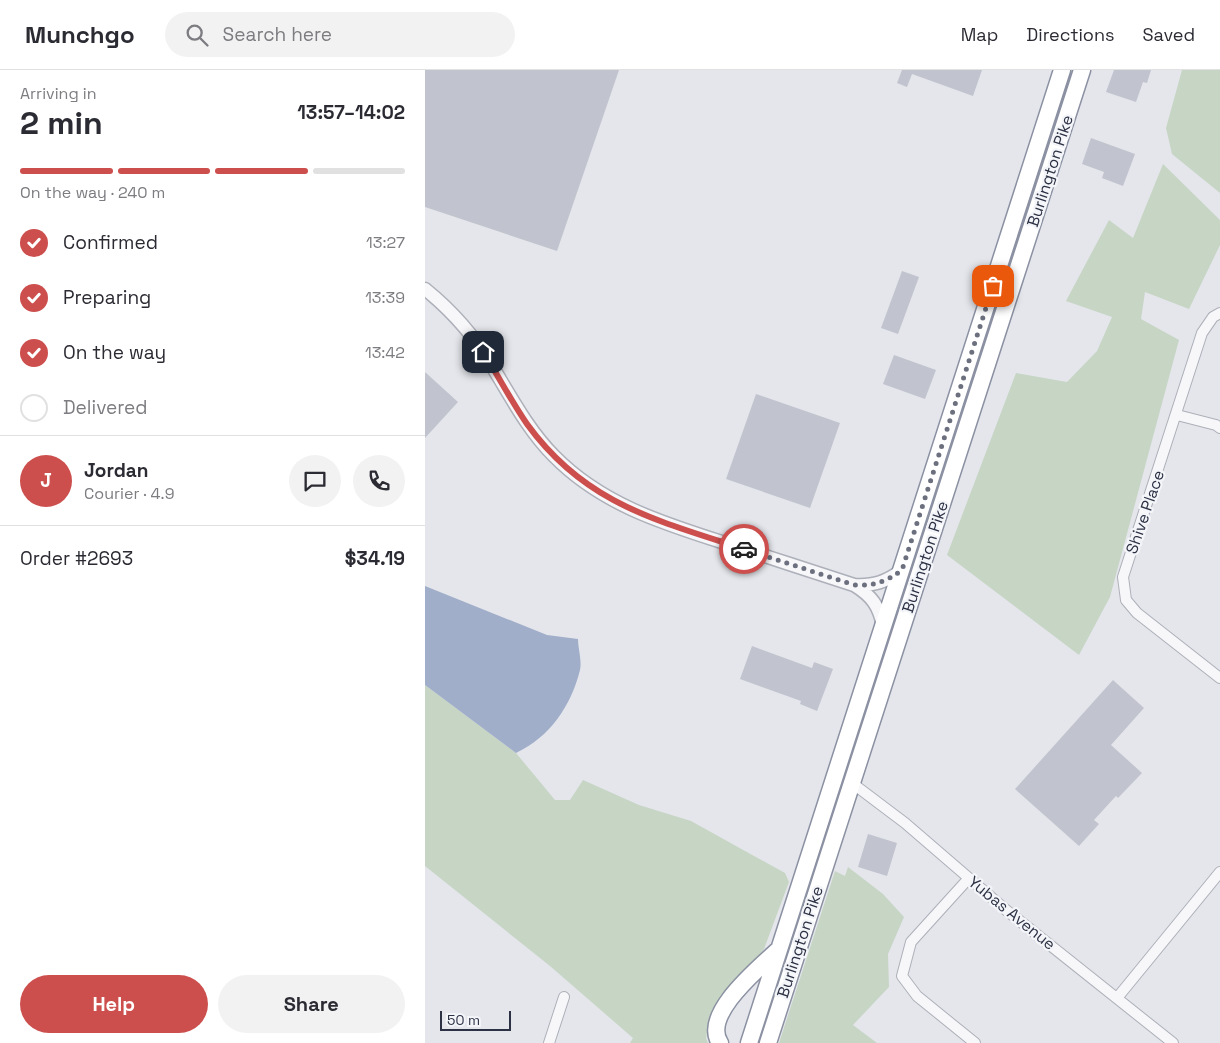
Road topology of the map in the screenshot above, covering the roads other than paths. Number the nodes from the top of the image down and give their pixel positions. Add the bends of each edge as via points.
1 (1062, 70) edge
2 (1082, 70) edge
3 (425, 289) edge
4 (1220, 313) edge
5 (1177, 415) junction
6 (1220, 428) edge
7 (902, 570) junction
8 (854, 585) junction
9 (883, 628) junction
10 (1220, 678) edge
11 (852, 783) junction
12 (1220, 872) edge
13 (969, 878) junction
14 (779, 950) junction
15 (564, 997) dead end
16 (1117, 998) junction
17 (549, 1043) edge
18 (720, 1043) edge
19 (749, 1043) edge
20 (768, 1043) edge
21 (975, 1043) edge
22 (1173, 1043) edge

1 - 7 highway, Burlington Pike
2 - 11 highway, Burlington Pike
3 - 8 street via 459,322 483,352 539,439 554,457 586,484 625,508 657,521
4 - 5 street, Shive Place via 1213,317 1203,333
5 - 6 street
5 - 10 street, Shive Place via 1123,577 1126,600 1137,613
7 - 8 street via 882,583
7 - 9 highway, Burlington Pike
8 - 9 street via 875,602
9 - 14 highway, Burlington Pike
11 - 13 street, Yubas Avenue
11 - 20 highway, Burlington Pike
12 - 16 street
13 - 16 street, Yubas Avenue
13 - 21 street via 911,942 902,976 917,996
14 - 18 highway via 723,1009 715,1030
14 - 19 highway, Burlington Pike
15 - 17 street
16 - 22 street, Yubas Avenue

